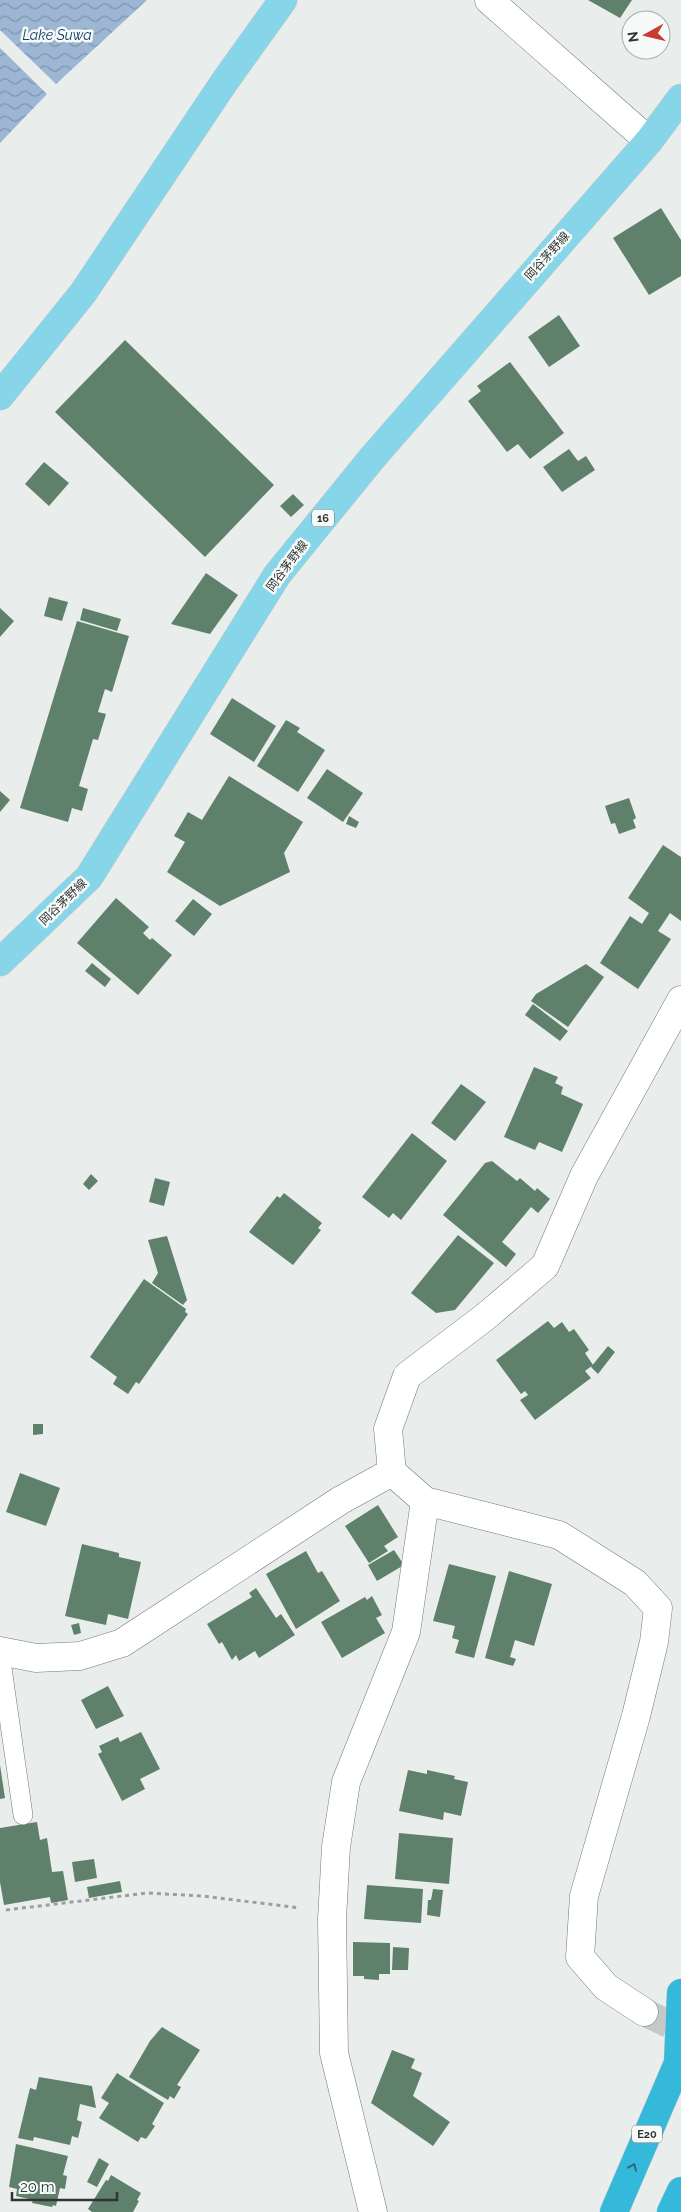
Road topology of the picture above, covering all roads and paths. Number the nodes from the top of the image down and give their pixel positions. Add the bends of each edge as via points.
1 (282, 0) edge
2 (489, 0) edge
3 (681, 98) edge
4 (649, 141) junction
5 (0, 396) edge
6 (0, 962) edge
7 (681, 1000) edge
8 (392, 1472) junction
9 (425, 1501) junction
10 (0, 1653) edge
11 (22, 1815) dead end
12 (6, 1910) dead end
13 (333, 1912) junction
14 (681, 1993) edge
15 (644, 2012) tunnel mouth
16 (680, 2059) edge
17 (681, 2191) edge
18 (373, 2212) edge
19 (614, 2212) edge
20 (670, 2212) edge

1 - 5 main road via 83,294
2 - 4 street
3 - 4 main road, 岡谷茅野線 / 16
4 - 6 main road, 岡谷茅野線 / 16 via 379,450 277,575 88,877
7 - 8 street via 584,1176 545,1266 407,1376 388,1429
8 - 9 street
8 - 10 street via 342,1500 122,1643 80,1656 36,1658
9 - 13 street via 406,1632 346,1782 336,1847
9 - 15 street via 559,1535 635,1583 658,1608 654,1642 636,1716 584,1896 580,1956 606,1986
10 - 11 lane
12 - 13 path via 148,1893 203,1896
13 - 18 street via 334,2053
14 - 16 highway
19 -> 16 highway, E20
17 - 20 highway

